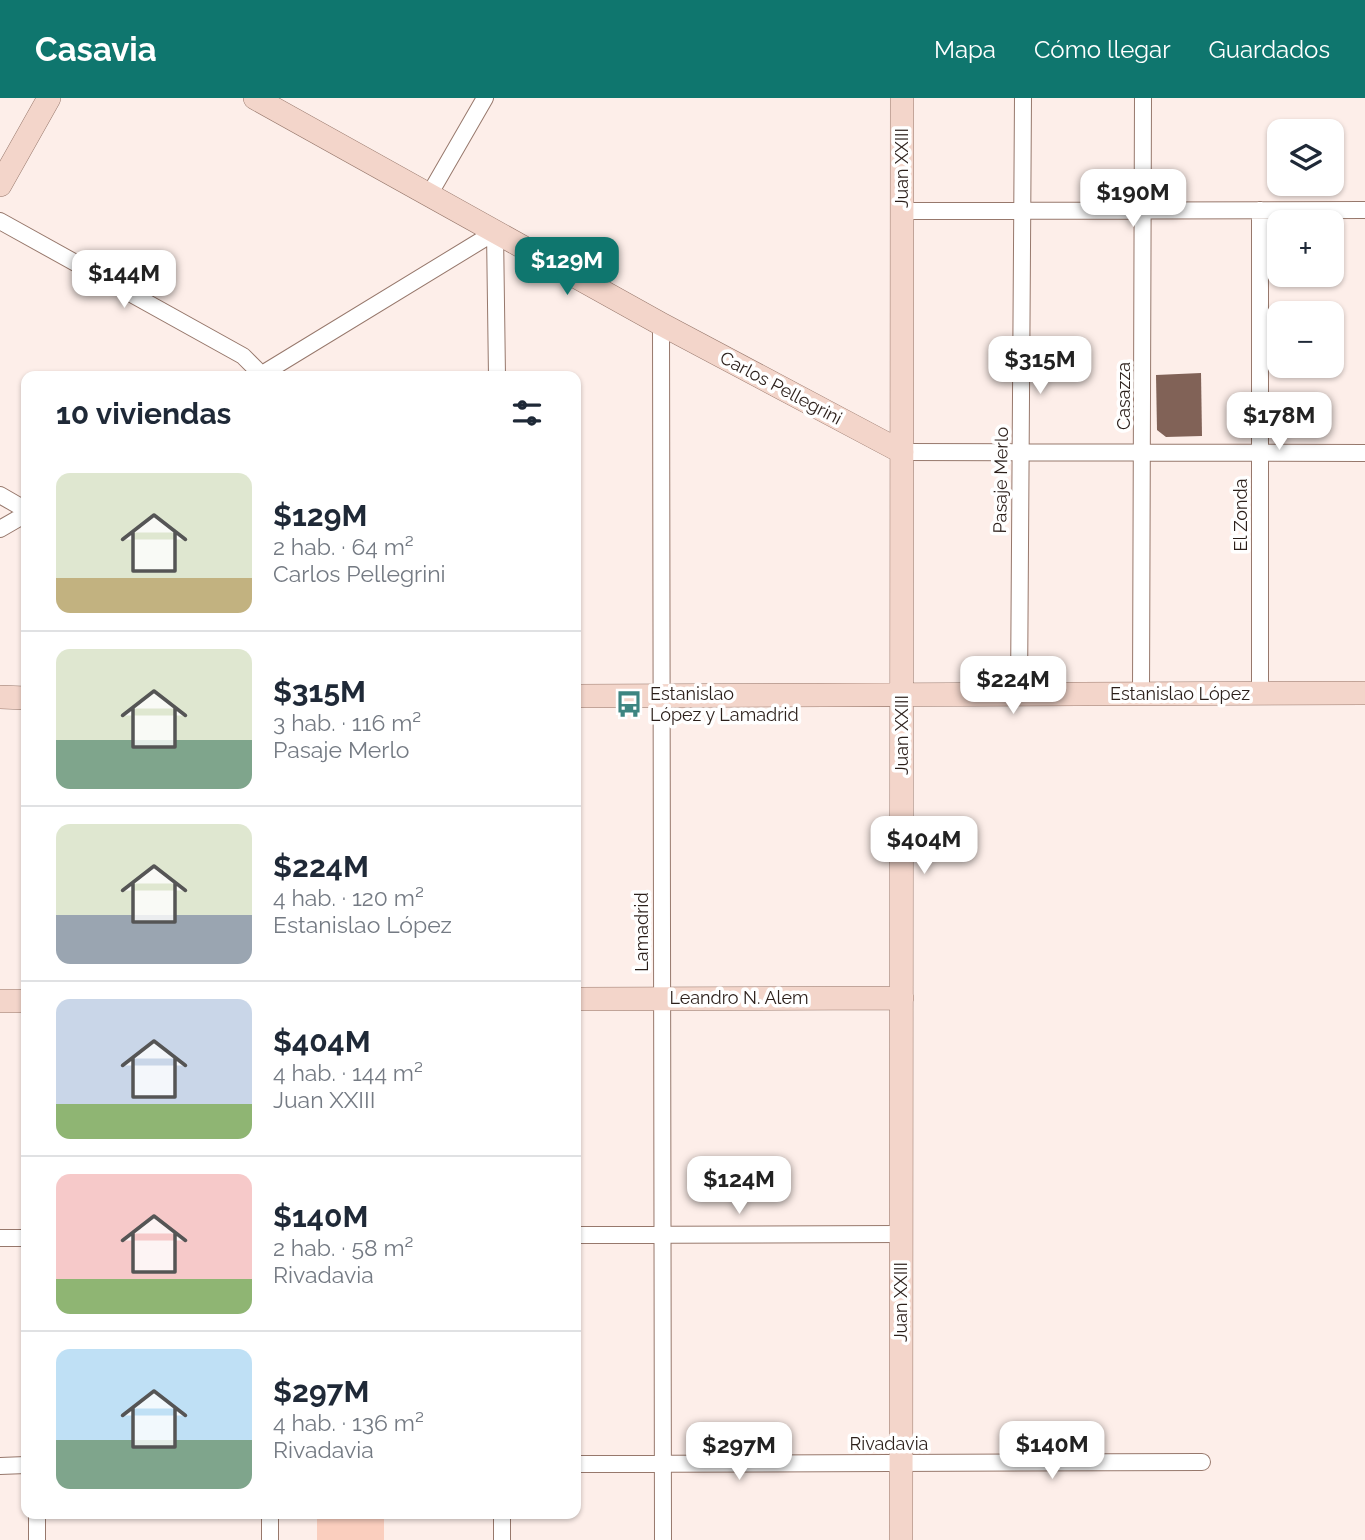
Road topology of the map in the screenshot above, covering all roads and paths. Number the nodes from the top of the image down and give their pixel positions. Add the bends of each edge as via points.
1 (49, 98) edge
2 (255, 98) edge
3 (485, 98) edge
4 (902, 98) edge
5 (1023, 98) edge
6 (1143, 98) edge
7 (0, 186) edge
8 (429, 195) junction
9 (1365, 210) edge
10 (902, 211) junction
11 (1023, 211) junction
12 (1144, 211) junction
13 (1260, 211) junction
14 (0, 221) edge
15 (495, 232) junction
16 (661, 324) junction
17 (258, 371) edge
18 (269, 371) edge
19 (497, 371) edge
20 (902, 453) junction
21 (1021, 453) junction
22 (1142, 453) junction
23 (1260, 453) junction
24 (1365, 453) edge
25 (0, 495) edge
26 (21, 509) edge
27 (21, 515) edge
28 (0, 529) edge
29 (1260, 693) junction
30 (1365, 693) edge
31 (902, 694) junction
32 (1019, 694) junction
33 (1141, 694) junction
34 (660, 695) junction
35 (581, 696) edge
36 (0, 697) edge
37 (21, 698) edge
38 (902, 998) junction
39 (581, 999) edge
40 (662, 999) junction
41 (0, 1001) edge
42 (21, 1001) edge
43 (901, 1234) junction
44 (663, 1235) junction
45 (581, 1236) edge
46 (0, 1238) edge
47 (21, 1238) edge
48 (1202, 1462) dead end
49 (664, 1463) junction
50 (901, 1463) junction
51 (581, 1464) edge
52 (21, 1465) edge
53 (0, 1466) edge
54 (37, 1519) edge
55 (270, 1519) edge
56 (502, 1519) edge
57 (37, 1540) edge
58 (270, 1540) edge
59 (502, 1540) edge
60 (663, 1540) edge
61 (901, 1540) edge

1 - 7 main road
2 - 8 main road, Carlos Pellegrini
3 - 8 street
4 - 10 main road, Juan XXIII
5 - 11 street, Pasaje Merlo
6 - 12 street, Casazza
8 - 15 main road, Carlos Pellegrini
9 - 13 street
10 - 11 street
10 - 20 main road, Juan XXIII
11 - 12 street
11 - 21 street, Pasaje Merlo
12 - 13 street
12 - 22 street, Casazza
13 - 23 street, El Zonda
14 - 17 street via 243,356
15 - 16 main road, Carlos Pellegrini
15 - 18 street
15 - 19 street
16 - 20 main road, Carlos Pellegrini
16 - 34 street, Lamadrid
20 - 21 street, Carlos Pellegrini
20 - 31 main road, Juan XXIII
21 - 22 street, Carlos Pellegrini
21 - 32 street, Pasaje Merlo
22 - 23 street, Carlos Pellegrini
22 - 33 street, Casazza
23 - 24 street, Carlos Pellegrini
23 - 29 street, El Zonda
25 - 26 street
27 - 28 street
29 - 30 main road, Estanislao López
29 - 33 main road, Estanislao López
31 - 32 main road, Estanislao López
31 - 34 main road, Estanislao López
31 - 38 main road, Juan XXIII
32 - 33 main road, Estanislao López
34 - 35 main road, Estanislao López
34 - 40 street, Lamadrid
36 - 37 main road
38 - 40 main road, Leandro N. Alem
38 - 43 main road, Juan XXIII
39 - 40 main road, Leandro N. Alem
40 - 44 street, Lamadrid
41 - 42 main road
43 - 44 street
43 - 50 main road, Juan XXIII
44 - 45 street
44 - 49 street, Lamadrid
46 - 47 street
48 - 50 street, Rivadavia
49 - 50 street, Rivadavia
49 - 51 street, Rivadavia
49 - 60 street, Lamadrid
50 - 61 main road, Juan XXIII
52 - 53 street
54 - 57 street
55 - 58 street
56 - 59 street

